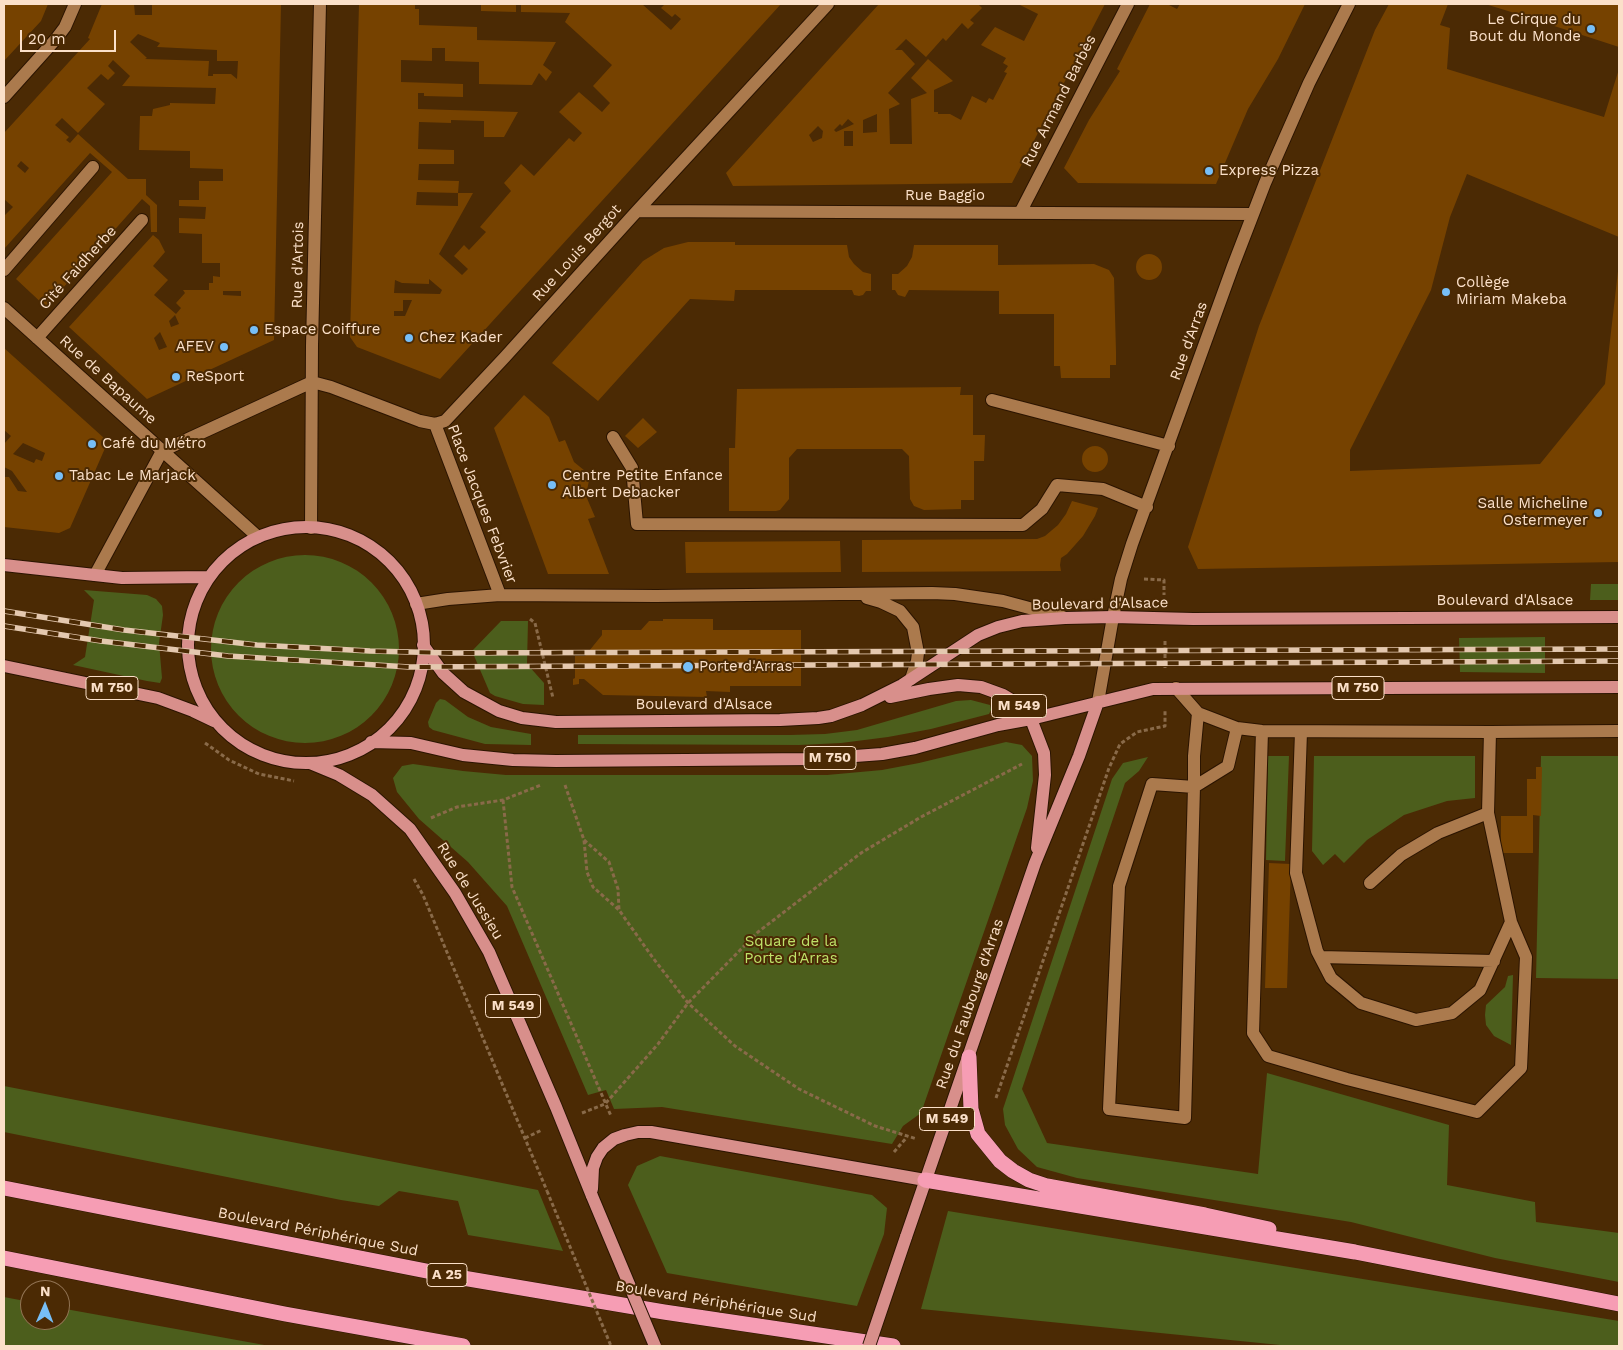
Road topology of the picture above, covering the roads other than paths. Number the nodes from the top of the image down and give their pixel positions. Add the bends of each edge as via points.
1 (75, 4) edge
2 (320, 4) edge
3 (828, 4) edge
4 (1128, 4) edge
5 (1349, 4) edge
6 (4, 97) edge
7 (93, 167) dead end
8 (637, 211) junction
9 (1020, 213) junction
10 (1253, 214) junction
11 (142, 220) dead end
12 (4, 270) edge
13 (4, 308) edge
14 (37, 338) junction
15 (312, 382) junction
16 (992, 400) dead end
17 (434, 424) junction
18 (612, 438) dead end
19 (1169, 446) junction
20 (162, 451) junction
21 (1147, 507) junction
22 (311, 528) junction
23 (258, 537) junction
24 (4, 565) edge
25 (95, 576) junction
26 (209, 578) junction
27 (852, 595) junction
28 (500, 596) junction
29 (416, 604) junction
30 (1113, 617) junction
31 (1619, 617) edge
32 (1066, 618) junction
33 (424, 645) junction
34 (4, 666) edge
35 (911, 679) junction
36 (1619, 687) edge
37 (1176, 688) junction
38 (1098, 702) junction
39 (862, 705) junction
40 (1198, 713) junction
41 (1032, 720) junction
42 (216, 722) junction
43 (1237, 728) junction
44 (1262, 731) junction
45 (1619, 731) edge
46 (1301, 732) junction
47 (1490, 732) junction
48 (371, 742) junction
49 (308, 763) junction
50 (1194, 787) junction
51 (1488, 813) junction
52 (1035, 863) junction
53 (1370, 883) dead end
54 (1512, 922) junction
55 (1320, 957) junction
56 (1494, 961) junction
57 (969, 1057) junction
58 (925, 1180) junction
59 (4, 1188) edge
60 (592, 1196) junction
61 (1355, 1252) junction
62 (4, 1258) edge
63 (1619, 1304) edge
64 (463, 1346) edge
65 (655, 1346) edge
66 (869, 1346) edge
67 (893, 1346) edge

1 - 6 street via 56,39
2 - 15 street, Rue d'Artois
3 - 8 street, Rue Louis Bergot
4 - 9 street, Rue Armand Barbès
5 - 10 street, Rue d'Arras via 1309,83
7 - 12 street
8 - 9 street, Rue Baggio
8 - 17 street, Rue Louis Bergot via 458,408
9 - 10 street, Rue Baggio
10 - 19 street, Rue d'Arras
11 - 14 street, Cité Faidherbe
13 - 14 street, Rue de Bapaume
14 - 20 street, Rue de Bapaume
15 - 17 street
15 - 20 street
15 - 22 street, Rue d'Artois
16 - 19 street
17 - 28 street, Place Jacques Febvrier
18 - 21 street via 632,468 637,524 1023,525 1042,508 1057,485 1103,489
19 - 21 street, Rue d'Arras
20 - 23 street, Rue de Bapaume
20 - 25 street
21 - 30 street, Rue d'Arras via 1126,561
22 - 23 main road via 284,529
22 - 29 main road via 351,536 375,550 399,574
23 - 26 main road via 231,554
24 - 25 main road
25 - 26 main road
26 - 42 main road via 192,613 188,651 196,689
27 - 28 street
27 - 32 street via 954,594 1003,601
27 - 35 street via 891,606 907,618 917,644 917,662
28 - 29 street
29 - 33 main road
30 - 31 main road, Boulevard d'Alsace
30 - 32 main road, Boulevard d'Alsace
30 - 38 street, Rue d'Arras
32 - 35 main road, Boulevard d'Alsace via 1022,621 978,634
33 - 39 main road, Boulevard d'Alsace via 442,673 452,682 499,711 522,718 556,722 788,720 831,716
33 - 48 main road via 421,670 409,701 389,728
34 - 42 main road, M 750 via 158,698
35 - 39 main road, Boulevard d'Alsace
36 - 37 main road, M 750
37 - 38 main road, M 750 via 1153,689
37 - 40 street
38 - 41 main road, M 750
38 - 52 main road, Rue du Faubourg d'Arras / M 549
39 - 41 main road, M 549 via 958,685 981,687 1018,704
40 - 43 street
40 - 50 street
41 - 48 main road, M 750 via 998,725 898,752 814,759 513,760 463,755 411,743
41 - 52 main road, M 549 via 1045,764
42 - 49 main road via 235,740 258,752 282,760
43 - 44 street
43 - 50 street via 1228,766
44 - 46 street
44 - 54 street via 1253,1032 1268,1056 1477,1112 1521,1068 1526,957
45 - 47 street
46 - 47 street
46 - 55 street via 1296,873
47 - 51 street
48 - 49 main road via 341,758
49 - 60 main road, Rue de Jussieu / M 549 via 339,775 372,795 410,829 456,892 493,960
50 - 50 street via 1152,784 1119,886 1109,1109 1185,1118
51 - 53 street via 1438,833 1401,855
51 - 54 street
52 - 57 main road, Rue du Faubourg d'Arras / M 549
54 - 56 street
55 - 56 street
55 - 56 street via 1331,978 1361,1003 1416,1020 1452,1013 1480,990
57 - 58 main road, Rue du Faubourg d'Arras / M 549
57 - 61 highway via 971,1109 978,1134 1000,1161 1029,1180 1068,1191 1247,1224
58 - 60 main road via 638,1132 614,1139 596,1157 592,1168
58 - 61 highway
58 - 66 main road, Rue du Faubourg d'Arras / M 549, bridge
59 - 67 highway, Boulevard Périphérique Sud / A 25 via 466,1278
60 - 65 main road, M 549, bridge
61 - 63 highway
62 - 64 highway

